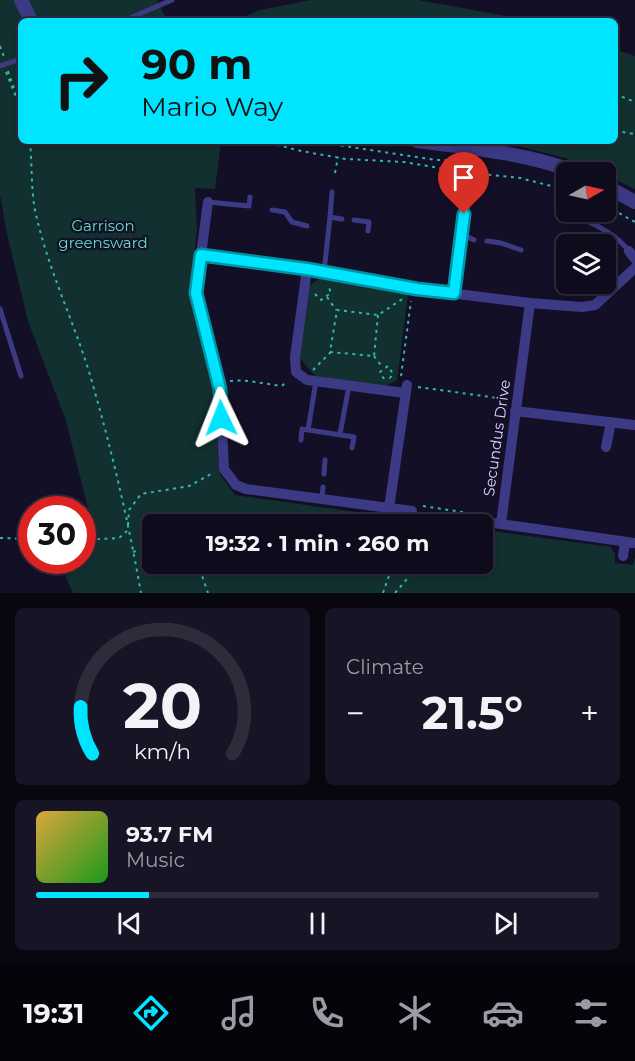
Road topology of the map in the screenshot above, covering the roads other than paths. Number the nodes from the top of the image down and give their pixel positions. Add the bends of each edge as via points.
1 (21, 0) edge
2 (172, 0) edge
3 (30, 18) edge
4 (130, 18) edge
5 (18, 60) edge
6 (2, 66) edge
7 (437, 144) edge
8 (473, 147) junction
9 (556, 166) edge
10 (332, 192) dead end
11 (616, 192) edge
12 (250, 197) dead end
13 (208, 202) joint
14 (635, 202) edge
15 (272, 210) dead end
16 (330, 217) junction
17 (342, 219) dead end
18 (354, 220) dead end
19 (589, 222) edge
20 (307, 226) dead end
21 (320, 226) dead end
22 (329, 227) junction
23 (368, 231) dead end
24 (462, 234) junction
25 (474, 240) dead end
26 (487, 241) dead end
27 (521, 250) dead end
28 (201, 255) junction
29 (632, 255) edge
30 (635, 268) edge
31 (315, 270) junction
32 (454, 293) junction
33 (530, 303) junction
34 (0, 309) edge
35 (21, 376) dead end
36 (316, 381) junction
37 (349, 385) junction
38 (516, 406) junction
39 (611, 422) junction
40 (634, 425) edge
41 (308, 430) junction
42 (340, 434) junction
43 (301, 440) dead end
44 (606, 447) dead end
45 (352, 448) dead end
46 (325, 460) dead end
47 (324, 474) dead end
48 (323, 487) dead end
49 (322, 499) junction
50 (389, 508) junction
51 (412, 511) road end
52 (493, 522) edge
53 (501, 524) junction
54 (630, 542) edge
55 (623, 556) dead end

1 - 3 street
2 - 4 lane
5 - 6 lane, bridge
7 - 8 street
8 - 9 street
8 - 24 street
10 - 16 lane
11 - 14 street
12 - 13 lane via 249,206
13 - 28 street
15 - 20 lane via 285,212 292,222
16 - 17 lane
16 - 22 lane
18 - 23 lane via 369,222
19 - 29 lane via 608,231
21 - 22 lane
22 - 31 lane
24 - 25 lane
24 - 32 street
26 - 27 lane
28 - 31 street
28 - 49 street via 196,293 218,383 224,470 236,485 246,489
30 - 33 street via 595,305
31 - 32 street via 412,290
31 - 36 street via 295,357 300,374
32 - 33 street
33 - 38 street, Secundus Drive
34 - 35 lane
36 - 37 street
36 - 41 lane
37 - 42 lane
37 - 50 street via 403,383
38 - 39 street
38 - 53 street, Secundus Drive
39 - 40 street
39 - 44 street
41 - 42 lane
41 - 43 lane via 302,429
42 - 45 lane via 354,436
46 - 47 lane
48 - 49 lane
49 - 50 street
50 - 51 street
52 - 53 street
53 - 54 street
54 - 55 street

